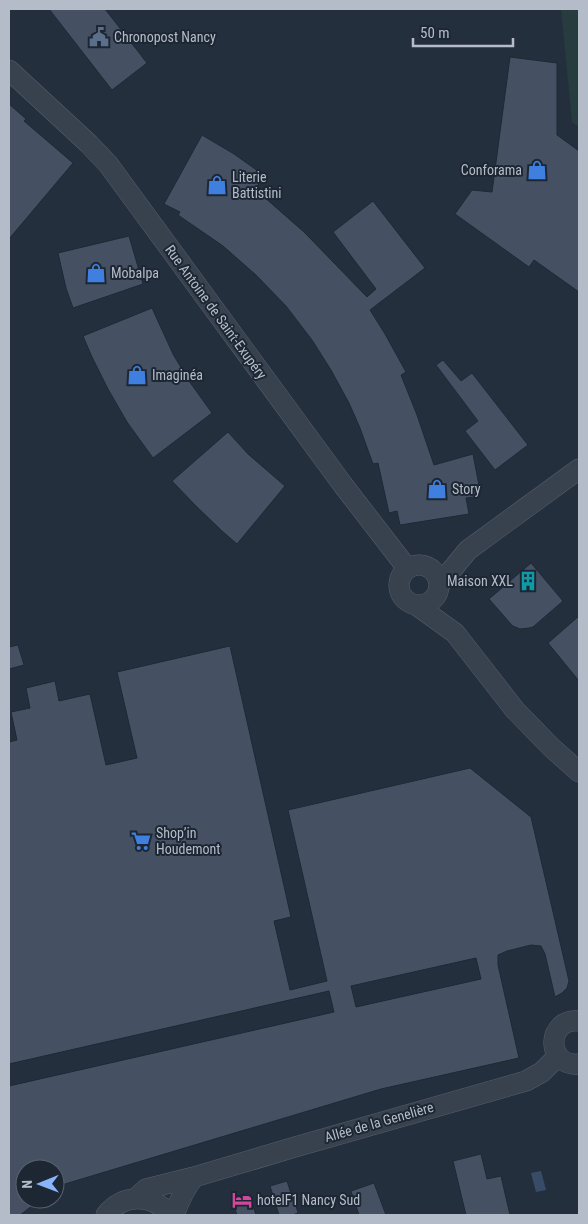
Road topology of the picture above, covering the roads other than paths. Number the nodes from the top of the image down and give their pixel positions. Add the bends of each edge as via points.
1 (9, 70) edge
2 (579, 469) edge
3 (468, 550) junction
4 (415, 567) junction
5 (439, 588) junction
6 (416, 605) junction
7 (455, 633) junction
8 (579, 772) edge
9 (579, 1022) edge
10 (558, 1056) junction
11 (579, 1064) edge
12 (194, 1178) junction
13 (135, 1199) junction
14 (106, 1215) edge
15 (173, 1215) edge

1 - 4 street, Rue Antoine de Saint-Exupéry via 108,164 343,486
2 - 3 street
3 - 4 street
3 - 5 street
4 - 5 street via 434,570
4 - 6 street via 400,577 398,584 406,601
5 - 6 street via 429,603
5 - 7 street
6 - 7 street
7 - 8 street via 515,710
9 - 10 street via 566,1023 557,1031 554,1041
10 - 11 street via 568,1063
10 - 12 street, Allée de la Genelière via 542,1072 526,1081
12 - 13 street, Allée de la Genelière via 146,1189
12 - 15 street via 186,1187
13 - 14 street, Allée de la Genelière via 118,1204
13 - 15 street via 152,1201

